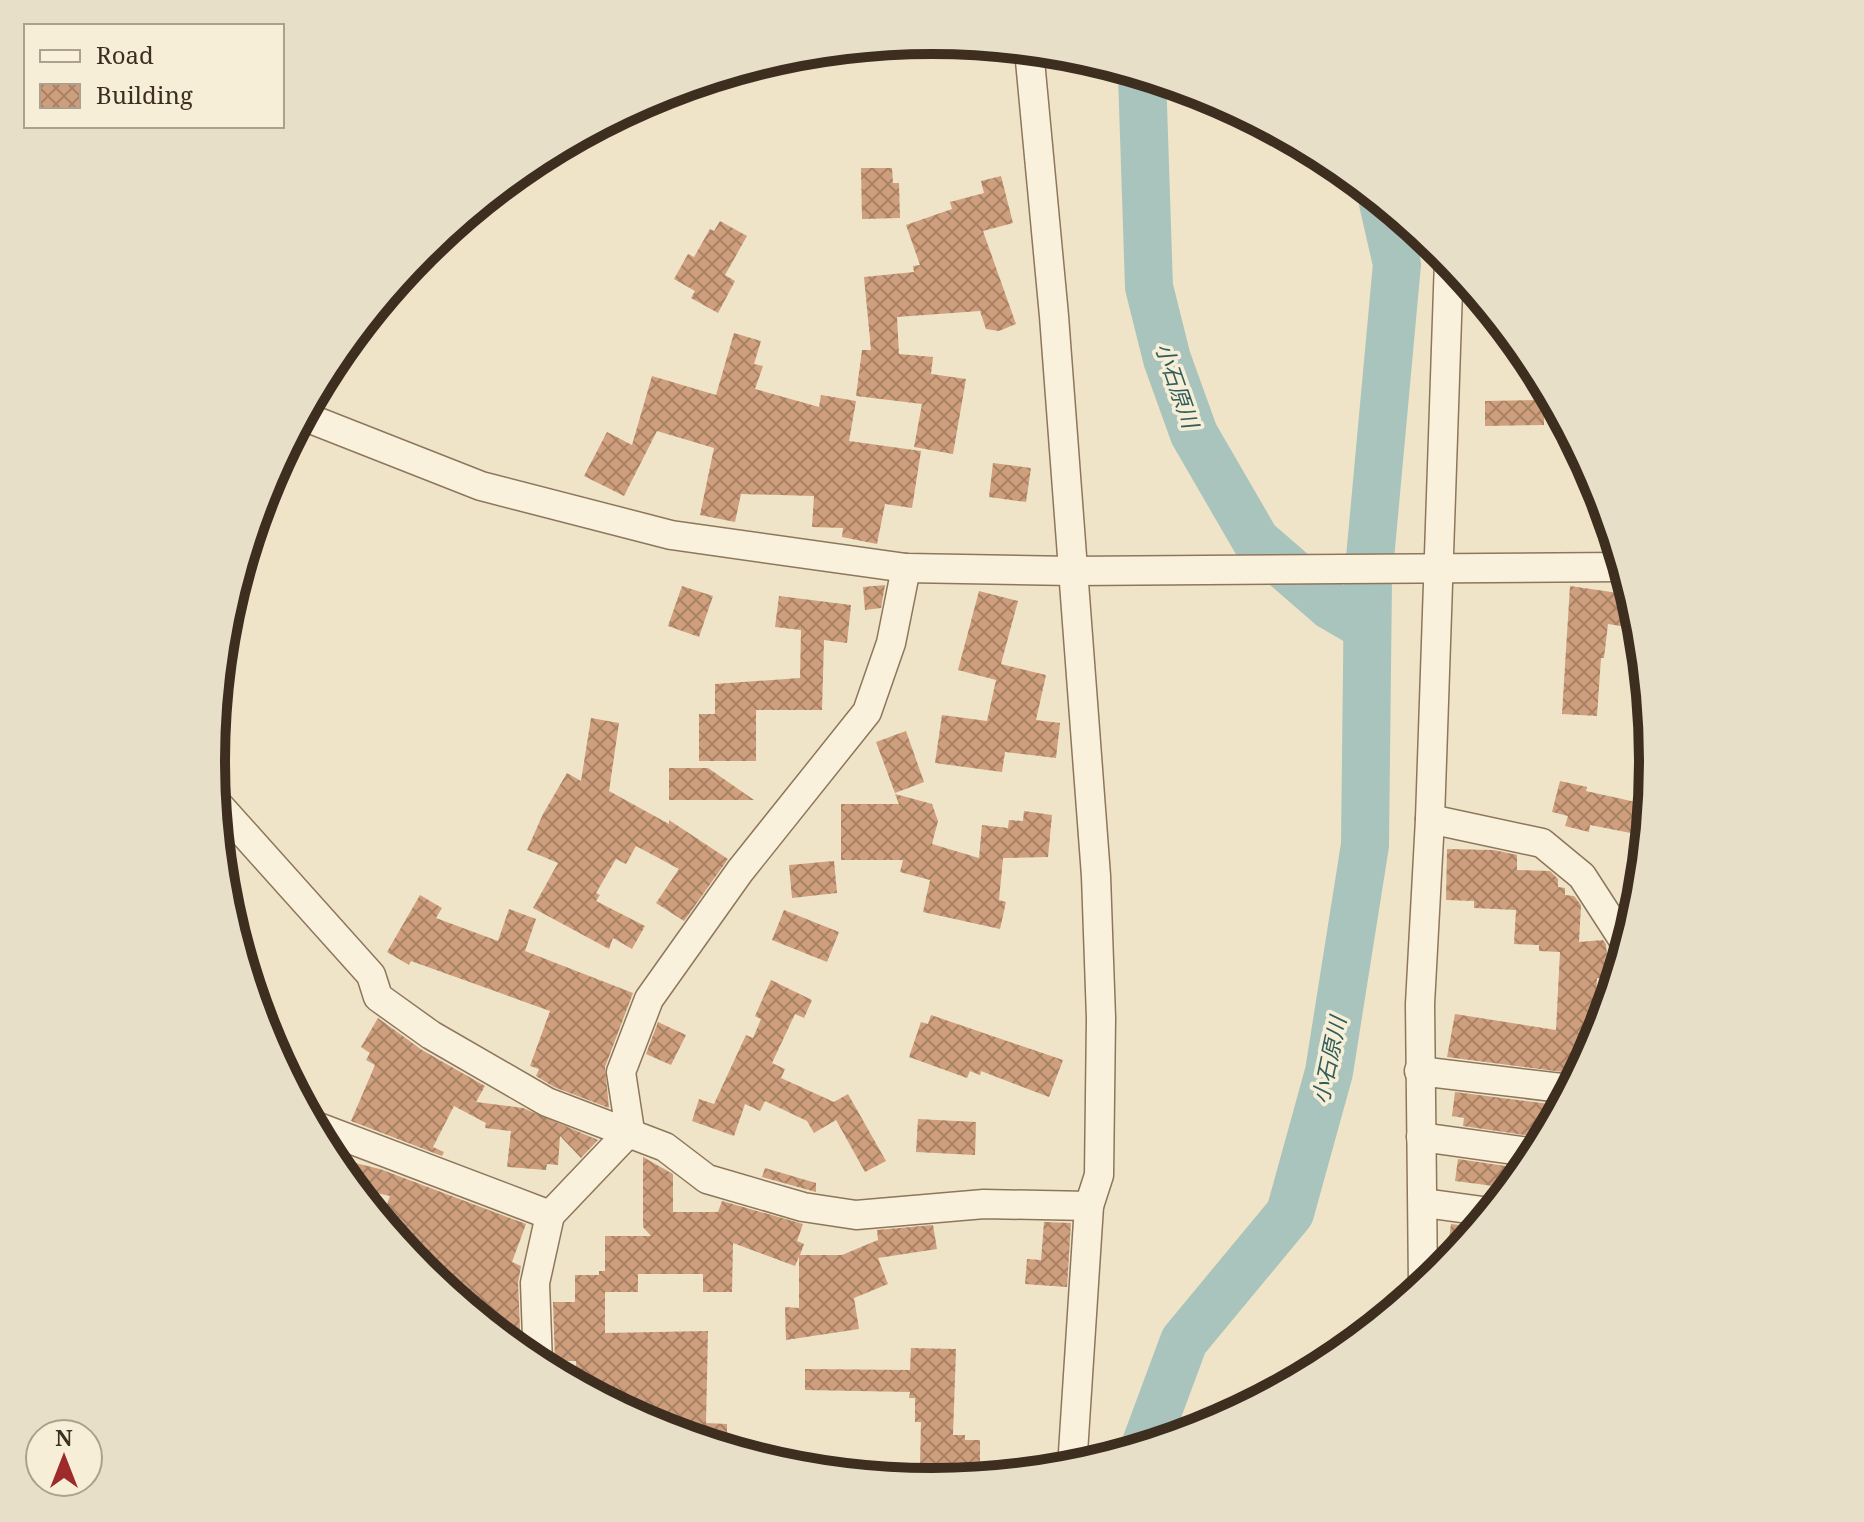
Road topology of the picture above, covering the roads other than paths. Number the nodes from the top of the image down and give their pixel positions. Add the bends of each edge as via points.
1 (1030, 61) edge
2 (1448, 278) edge
3 (313, 420) edge
4 (1612, 567) edge
5 (906, 568) junction
6 (1438, 569) junction
7 (1080, 570) junction
8 (228, 815) edge
9 (1430, 819) junction
10 (1618, 931) edge
11 (1419, 1071) junction
12 (1559, 1088) edge
13 (630, 1131) junction
14 (331, 1132) edge
15 (1421, 1137) junction
16 (1522, 1151) edge
17 (1424, 1203) junction
18 (1089, 1206) junction
19 (1477, 1210) edge
20 (550, 1215) junction
21 (1423, 1269) edge
22 (537, 1348) edge
23 (1073, 1453) edge

1 - 7 street
2 - 6 street
3 - 5 street via 481,486 671,535
4 - 6 street
5 - 7 street
5 - 13 street via 891,643 867,712 740,871 649,999 621,1072
6 - 7 street
6 - 9 street
7 - 18 street via 1101,1018 1099,1175
8 - 13 street via 371,975 378,997 431,1035 547,1102
9 - 10 street via 1542,843 1582,876
9 - 11 street
11 - 12 street
11 - 15 street
13 - 18 street via 665,1147 707,1179 803,1207 856,1215 984,1204
13 - 20 street
14 - 20 street
15 - 16 street
15 - 17 street
17 - 19 street
17 - 21 street
18 - 23 street
20 - 22 street via 535,1283

